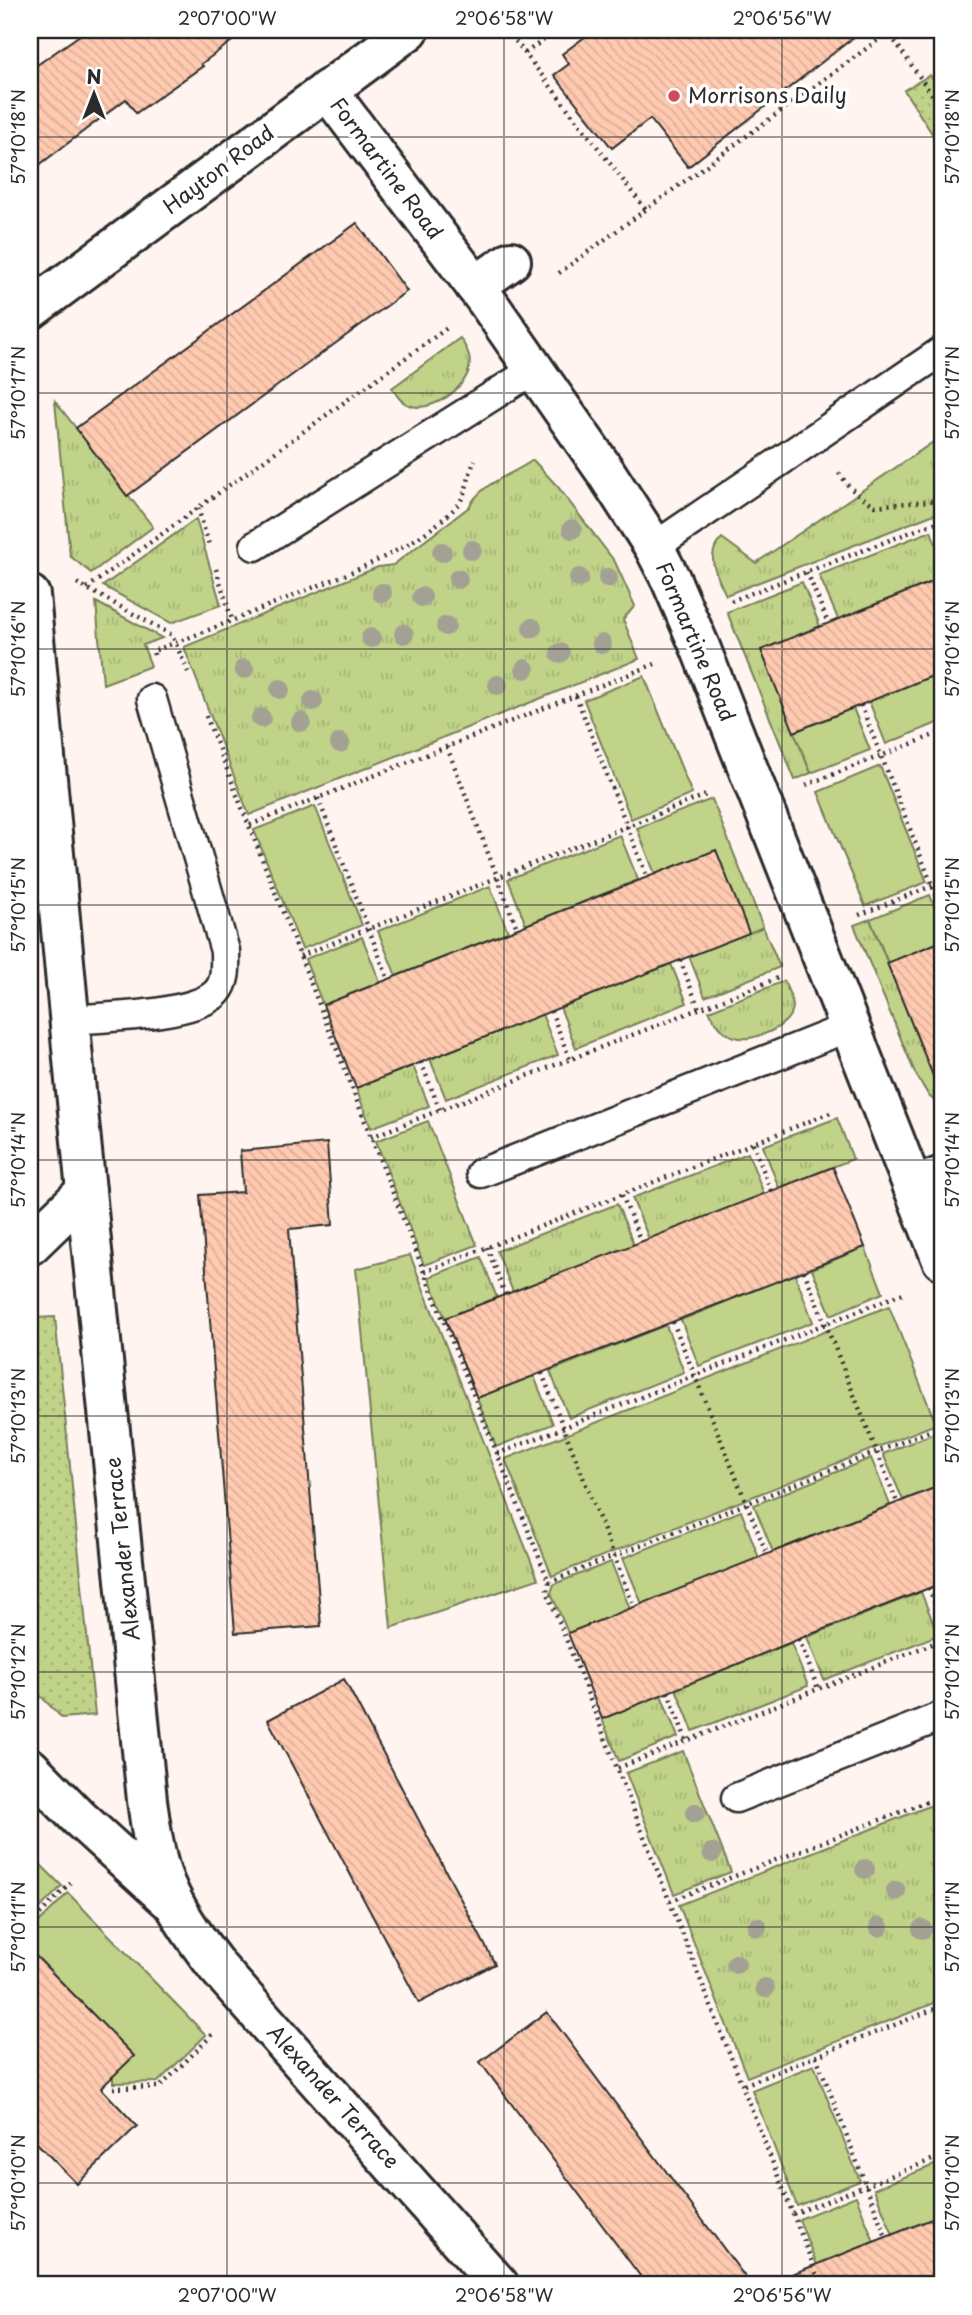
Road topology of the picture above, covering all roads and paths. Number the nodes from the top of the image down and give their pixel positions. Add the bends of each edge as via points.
1 (409, 30) edge
2 (507, 30) edge
3 (558, 30) edge
4 (888, 31) edge
5 (525, 53) junction
6 (327, 90) junction
7 (942, 109) edge
8 (646, 210) junction
9 (511, 261) dead end
10 (486, 301) junction
11 (30, 310) edge
12 (942, 351) edge
13 (535, 369) junction
14 (815, 438) junction
15 (477, 455) dead end
16 (942, 500) edge
17 (940, 520) edge
18 (942, 530) edge
19 (255, 546) dead end
20 (654, 547) junction
21 (807, 572) junction
22 (76, 582) dead end
23 (88, 588) junction
24 (30, 594) edge
25 (688, 618) junction
26 (828, 623) dead end
27 (176, 643) junction
28 (158, 649) dead end
29 (650, 666) dead end
30 (191, 679) dead end
31 (576, 696) junction
32 (152, 699) dead end
33 (861, 705) dead end
34 (205, 715) dead end
35 (942, 732) edge
36 (447, 747) junction
37 (881, 756) junction
38 (751, 777) junction
39 (817, 781) dead end
40 (318, 798) junction
41 (250, 825) junction
42 (627, 826) junction
43 (498, 877) junction
44 (647, 877) dead end
45 (942, 882) edge
46 (933, 886) junction
47 (873, 909) dead end
48 (942, 910) edge
49 (369, 928) junction
50 (517, 928) dead end
51 (300, 956) junction
52 (680, 960) dead end
53 (822, 960) junction
54 (388, 979) dead end
55 (699, 1009) junction
56 (551, 1011) dead end
57 (71, 1020) junction
58 (849, 1027) junction
59 (570, 1060) junction
60 (421, 1062) dead end
61 (876, 1096) junction
62 (440, 1110) junction
63 (371, 1137) junction
64 (752, 1143) junction
65 (481, 1173) dead end
66 (927, 1182) edge
67 (86, 1191) junction
68 (771, 1191) dead end
69 (622, 1195) junction
70 (641, 1242) dead end
71 (30, 1245) edge
72 (487, 1247) junction
73 (942, 1260) edge
74 (804, 1271) dead end
75 (424, 1272) junction
76 (505, 1294) dead end
77 (899, 1294) dead end
78 (673, 1322) dead end
79 (825, 1324) junction
80 (542, 1373) dead end
81 (694, 1375) junction
82 (942, 1426) edge
83 (563, 1428) junction
84 (876, 1452) junction
85 (496, 1454) junction
86 (897, 1502) dead end
87 (747, 1504) junction
88 (766, 1554) dead end
89 (615, 1558) junction
90 (549, 1582) junction
91 (929, 1588) dead end
92 (634, 1607) dead end
93 (942, 1623) edge
94 (799, 1639) dead end
95 (942, 1640) edge
96 (818, 1689) junction
97 (668, 1692) dead end
98 (942, 1716) edge
99 (687, 1742) junction
100 (30, 1768) edge
101 (618, 1768) junction
102 (942, 1796) edge
103 (736, 1798) dead end
104 (60, 1895) dead end
105 (670, 1901) junction
106 (173, 1904) junction
107 (30, 1924) edge
108 (942, 2006) edge
109 (197, 2050) dead end
110 (816, 2056) junction
111 (744, 2085) junction
112 (113, 2088) dead end
113 (942, 2156) edge
114 (866, 2185) junction
115 (793, 2214) junction
116 (886, 2237) dead end
117 (499, 2285) edge
118 (821, 2285) edge

1 - 6 street, Hayton Road
2 - 5 path
3 - 5 path
4 - 7 path
4 - 8 path
5 - 8 path
6 - 10 street, Formartine Road
6 - 11 street, Hayton Road
8 - 10 path
9 - 10 street
10 - 13 street, Formartine Road
10 - 23 path
12 - 14 lane
13 - 19 lane
13 - 20 street, Formartine Road
14 - 16 path via 850,488 875,506
14 - 20 lane
15 - 27 path via 466,492 456,507 412,541 385,557
17 - 18 path
17 - 21 path
20 - 25 street, Formartine Road
21 - 25 path
21 - 26 path
22 - 23 path
23 - 27 path via 172,635
24 - 57 street, Alexander Terrace
25 - 38 street, Formartine Road
27 - 28 path
27 - 30 path
29 - 31 path
31 - 36 path
31 - 42 path
32 - 57 lane via 225,951 226,973 218,991 201,1003 160,1012
33 - 37 path
34 - 41 path
35 - 37 path
36 - 40 path
36 - 43 path
37 - 39 path
37 - 46 path
38 - 42 path
38 - 53 street, Formartine Road
40 - 41 path
40 - 49 path
41 - 51 path
42 - 43 path
42 - 44 path
43 - 49 path
43 - 50 path
45 - 46 path
46 - 47 path
46 - 48 path
49 - 51 path
49 - 54 path
51 - 63 path
52 - 55 path
53 - 55 path
53 - 58 street, Formartine Road
55 - 59 path
56 - 59 path
57 - 67 street, Alexander Terrace
58 - 61 street, Formartine Road
58 - 65 lane
59 - 62 path
60 - 62 path
61 - 64 path
61 - 66 street, Formartine Road
62 - 63 path
63 - 75 path
64 - 68 path
64 - 69 path
66 - 73 street, Formartine Road
67 - 71 street
67 - 106 street, Alexander Terrace via 147,1800 159,1869
69 - 70 path
69 - 72 path
72 - 75 path
72 - 76 path
74 - 79 path
75 - 85 path
77 - 79 path
78 - 81 path
79 - 81 path
79 - 84 path
80 - 83 path
81 - 83 path
81 - 87 path
82 - 84 path
83 - 85 path
83 - 89 path
84 - 86 path
84 - 87 path
85 - 90 path
87 - 88 path
87 - 89 path
89 - 90 path
89 - 92 path
90 - 101 path via 547,1591
91 - 93 path
94 - 96 path
95 - 96 path
96 - 99 path
97 - 99 path
98 - 103 lane
99 - 101 path
100 - 106 street, Alexander Terrace
101 - 105 path
102 - 105 path
104 - 107 path
105 - 111 path
106 - 117 street, Alexander Terrace via 218,1968
108 - 110 path
109 - 112 path via 159,2087
110 - 111 path
110 - 114 path
111 - 115 path
113 - 114 path
114 - 115 path
114 - 116 path
115 - 118 path

